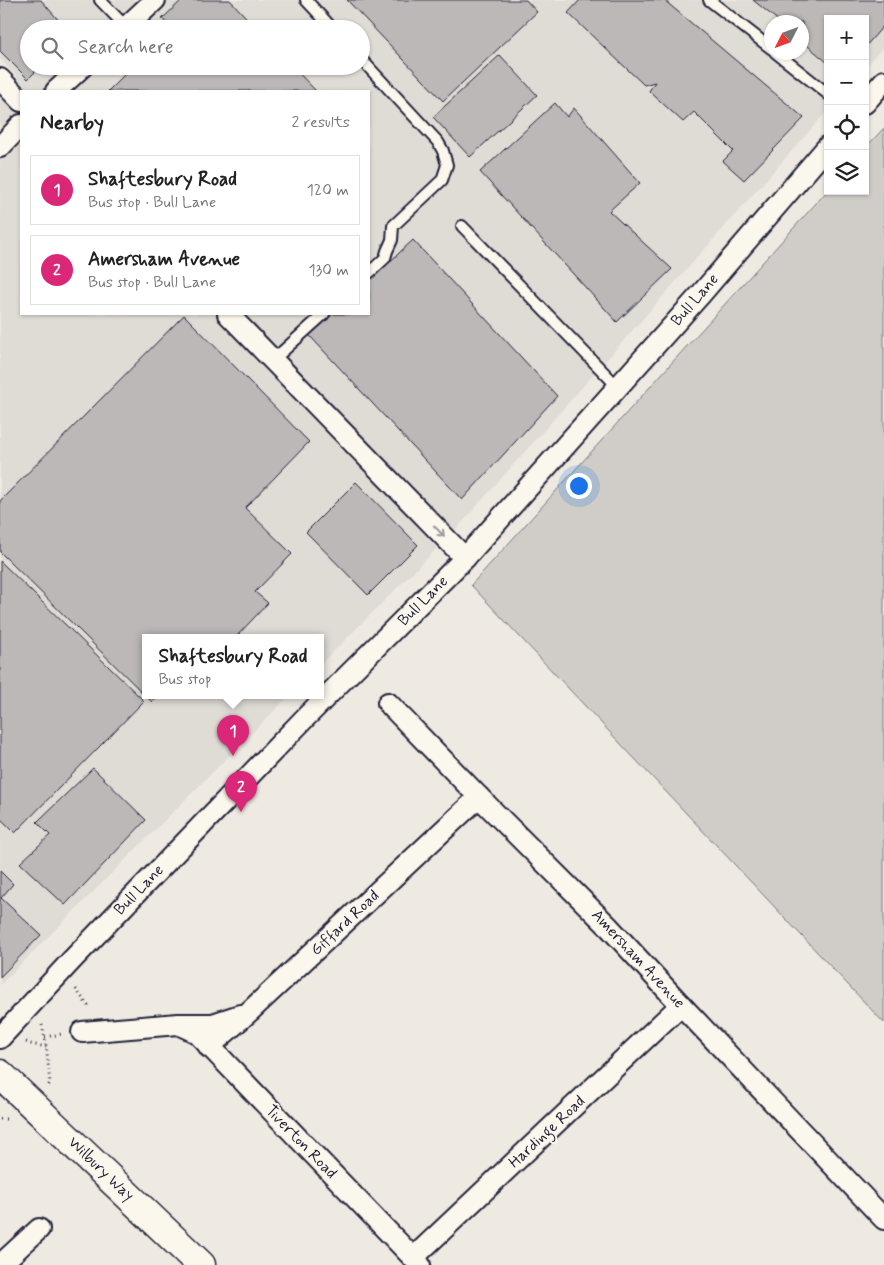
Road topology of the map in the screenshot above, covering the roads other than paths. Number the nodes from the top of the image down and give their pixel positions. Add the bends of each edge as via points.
1 (100, 0) edge
2 (155, 0) edge
3 (306, 0) edge
4 (709, 0) edge
5 (118, 20) edge
6 (134, 20) edge
7 (325, 20) edge
8 (764, 43) edge
9 (785, 60) edge
10 (370, 69) edge
11 (73, 75) edge
12 (0, 79) edge
13 (884, 82) edge
14 (57, 90) edge
15 (824, 91) edge
16 (869, 99) edge
17 (20, 100) edge
18 (20, 126) edge
19 (0, 147) edge
20 (825, 150) edge
21 (462, 226) dead end
22 (370, 272) edge
23 (229, 315) edge
24 (323, 315) edge
25 (272, 360) junction
26 (618, 387) junction
27 (465, 558) junction
28 (388, 703) dead end
29 (480, 797) junction
30 (681, 1006) junction
31 (250, 1011) junction
32 (178, 1024) junction
33 (87, 1032) road end
34 (0, 1038) edge
35 (209, 1047) junction
36 (0, 1074) edge
37 (884, 1219) edge
38 (39, 1229) dead end
39 (417, 1261) edge
40 (0, 1265) edge
41 (201, 1265) edge

1 - 5 lane
2 - 6 street
3 - 7 lane
4 - 8 lane
9 - 15 lane
10 - 22 lane via 438,142 447,165 442,180 393,226 385,258
11 - 14 street
12 - 17 street
13 - 16 street
18 - 19 street
20 - 26 street, Bull Lane
21 - 26 lane
23 - 25 street
24 - 25 lane
25 -> 27 street
26 - 27 street, Bull Lane
27 - 34 street, Bull Lane via 311,712
28 - 29 street, Amersham Avenue
29 - 30 street, Amersham Avenue via 608,926
29 - 31 street, Giffard Road
30 - 37 street, Amersham Avenue
30 - 39 street, Hardinge Road
31 - 32 street via 213,1024
31 - 35 street, Giffard Road
32 - 33 street
32 - 35 street, Tiverton Road via 196,1033
35 - 39 street, Tiverton Road
36 - 41 street, Wilbury Way
38 - 40 street

